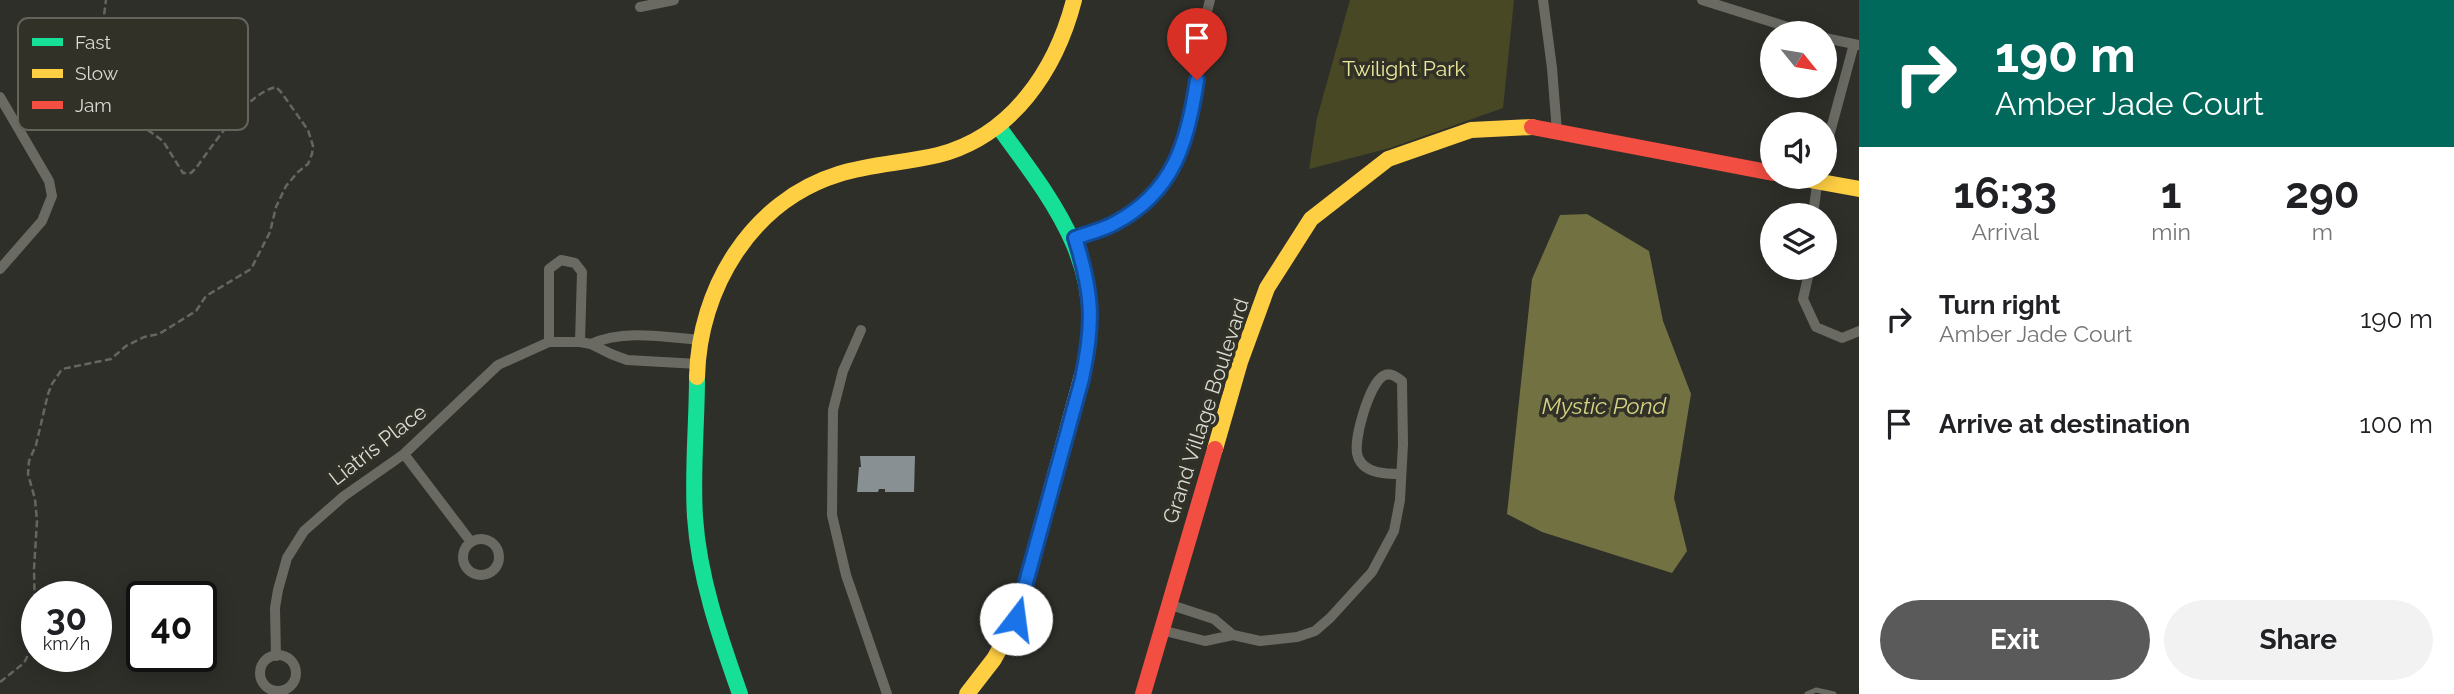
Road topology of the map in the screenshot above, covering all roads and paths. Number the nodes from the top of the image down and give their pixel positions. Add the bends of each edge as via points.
1 (106, 0) edge
2 (674, 0) edge
3 (1074, 0) edge
4 (1210, 0) edge
5 (1543, 0) edge
6 (1702, 0) edge
7 (640, 7) dead end
8 (104, 18) edge
9 (1769, 21) edge
10 (1838, 40) edge
11 (1856, 44) edge
12 (0, 97) edge
13 (248, 104) edge
14 (1836, 112) edge
15 (998, 126) junction
16 (18, 127) edge
17 (20, 130) edge
18 (148, 130) edge
19 (224, 130) edge
20 (1557, 132) junction
21 (1760, 171) edge
22 (1837, 184) edge
23 (1859, 189) edge
24 (1075, 238) junction
25 (0, 269) edge
26 (1807, 280) edge
27 (861, 330) dead end
28 (1859, 331) edge
29 (700, 340) junction
30 (549, 342) junction
31 (579, 342) junction
32 (591, 344) junction
33 (698, 364) junction
34 (404, 454) junction
35 (1401, 474) junction
36 (471, 542) dead end
37 (1168, 604) junction
38 (1161, 630) junction
39 (1233, 635) junction
40 (276, 656) dead end
41 (0, 682) edge
42 (740, 694) edge
43 (887, 694) edge
44 (967, 694) edge
45 (1143, 694) edge
46 (1807, 694) edge
47 (1834, 694) edge

1 - 8 path
2 - 7 street
3 - 15 street via 1047,72
4 - 24 street via 1185,141 1172,172 1147,202 1115,224
5 - 20 street
6 - 9 street
10 - 11 street
11 - 14 street
12 - 16 street
13 - 41 path via 262,91 276,87 308,130 313,146 308,164 286,186 270,232 246,273 206,296 196,311 159,334 126,346 111,359 62,369 52,384 28,474 37,521 35,619 24,663
15 - 24 street
15 - 29 street via 937,155 824,179 782,203 741,241 726,264
17 - 25 street via 50,181 52,196 42,221
18 - 19 path via 163,141 183,173 191,173
20 - 21 street, Grand Village Boulevard
20 - 37 street, Grand Village Boulevard via 1533,127 1471,130 1388,159 1311,219 1262,300
22 - 23 street
24 - 44 street via 1091,309 1082,379 1016,619 1003,648
26 - 28 street via 1803,299 1816,327 1842,338
27 - 43 street via 833,410 832,515 846,575
29 - 32 street, Liatris Place via 627,336 606,337
29 - 33 street
30 - 31 street, Liatris Place
30 - 31 street via 549,269 561,260 582,272
30 - 34 street, Liatris Place via 498,365
31 - 32 street, Liatris Place
32 - 33 street, Liatris Place via 627,360
33 - 42 street via 697,537 704,582
34 - 36 street
34 - 40 street, Liatris Place via 318,517 295,542 278,590
35 - 35 street via 1402,381 1384,375 1368,398 1358,457 1366,467 1382,474
35 - 39 street via 1394,531 1373,572 1330,618 1315,631 1297,637 1261,640
37 - 38 street, Grand Village Boulevard
37 - 39 street via 1214,618
38 - 39 street via 1205,641
38 - 45 street, Grand Village Boulevard
46 - 47 lane via 1816,690

